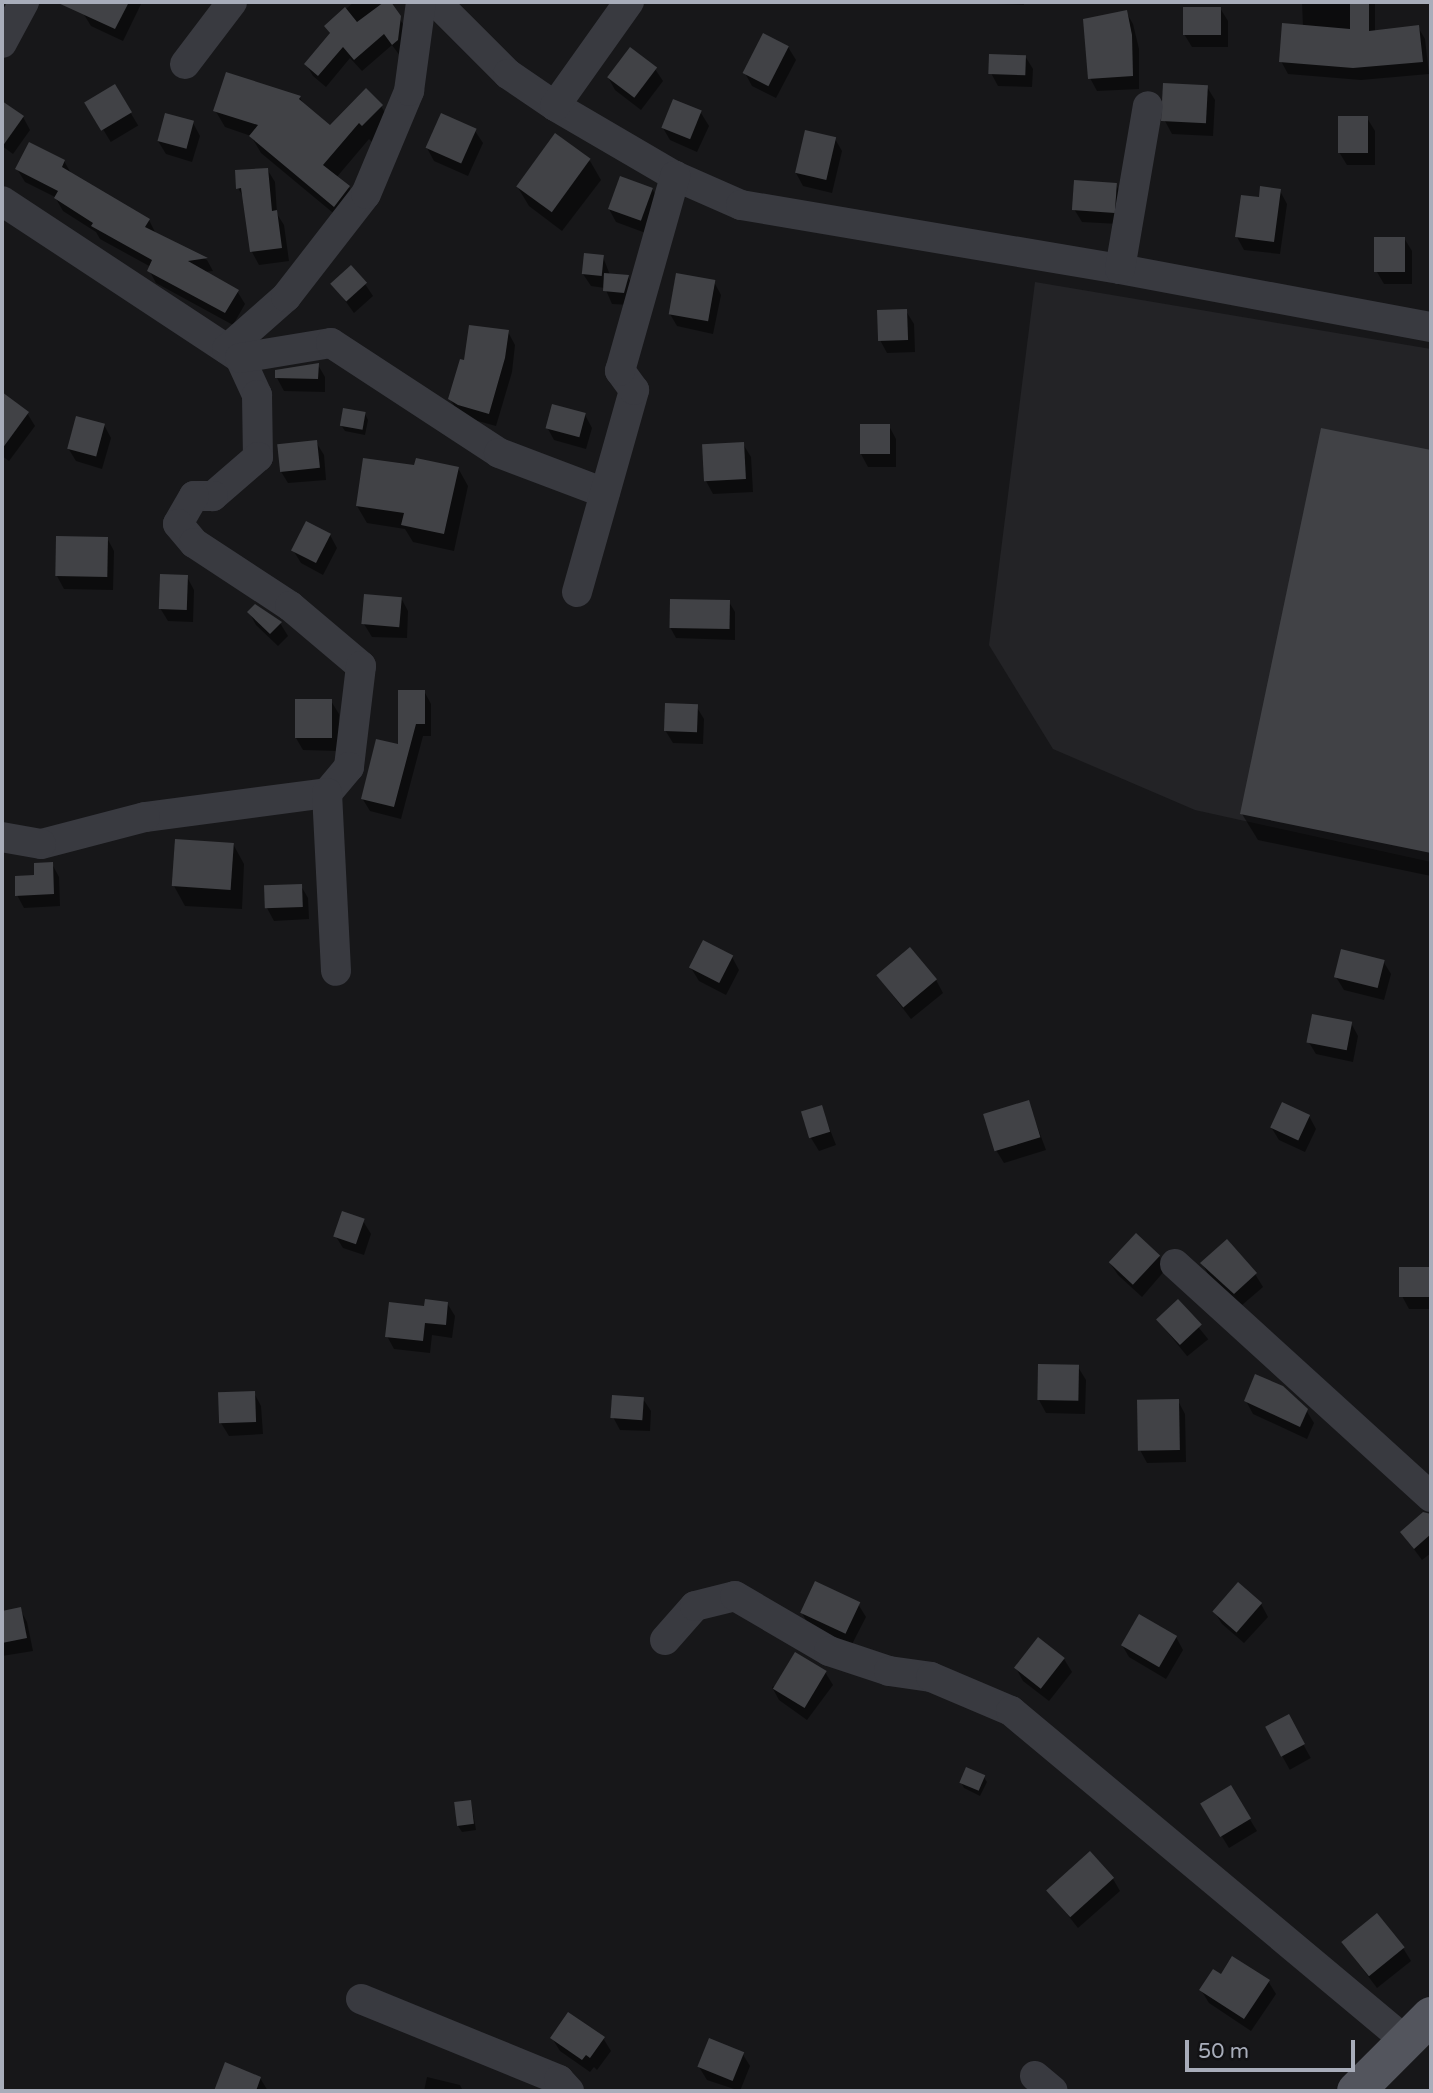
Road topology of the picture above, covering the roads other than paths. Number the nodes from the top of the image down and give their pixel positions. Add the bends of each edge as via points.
1 (24, 2) edge
2 (232, 2) edge
3 (421, 2) edge
4 (436, 2) edge
5 (629, 2) edge
6 (2, 43) edge
7 (185, 64) dead end
8 (555, 106) junction
9 (1148, 106) dead end
10 (675, 176) junction
11 (2, 201) edge
12 (1120, 269) junction
13 (1431, 327) edge
14 (234, 354) junction
15 (605, 493) junction
16 (577, 592) dead end
17 (327, 793) junction
18 (2, 837) edge
19 (335, 971) dead end
20 (1175, 1264) dead end
21 (1431, 1497) edge
22 (665, 1640) dead end
23 (361, 1999) dead end
24 (1419, 2029) edge
25 (569, 2091) edge
26 (1356, 2091) edge

1 - 6 street
2 - 7 street
3 - 14 street via 409,91 366,194 286,297
4 - 8 street via 508,75
5 - 8 street
8 - 10 street
9 - 12 street
10 - 12 street via 741,205
10 - 15 street via 620,371 634,390
11 - 14 street
12 - 13 street
14 - 15 street via 331,343 499,453
14 - 17 street via 257,395 258,457 213,496 194,496 178,524 194,543 290,606 361,666 349,767
15 - 16 street
17 - 18 street via 145,817 41,844
17 - 19 street
20 - 21 street
22 - 24 street via 695,1606 735,1596 829,1651 888,1671 931,1677 1011,1711
23 - 25 street via 559,2080
24 - 26 main road

